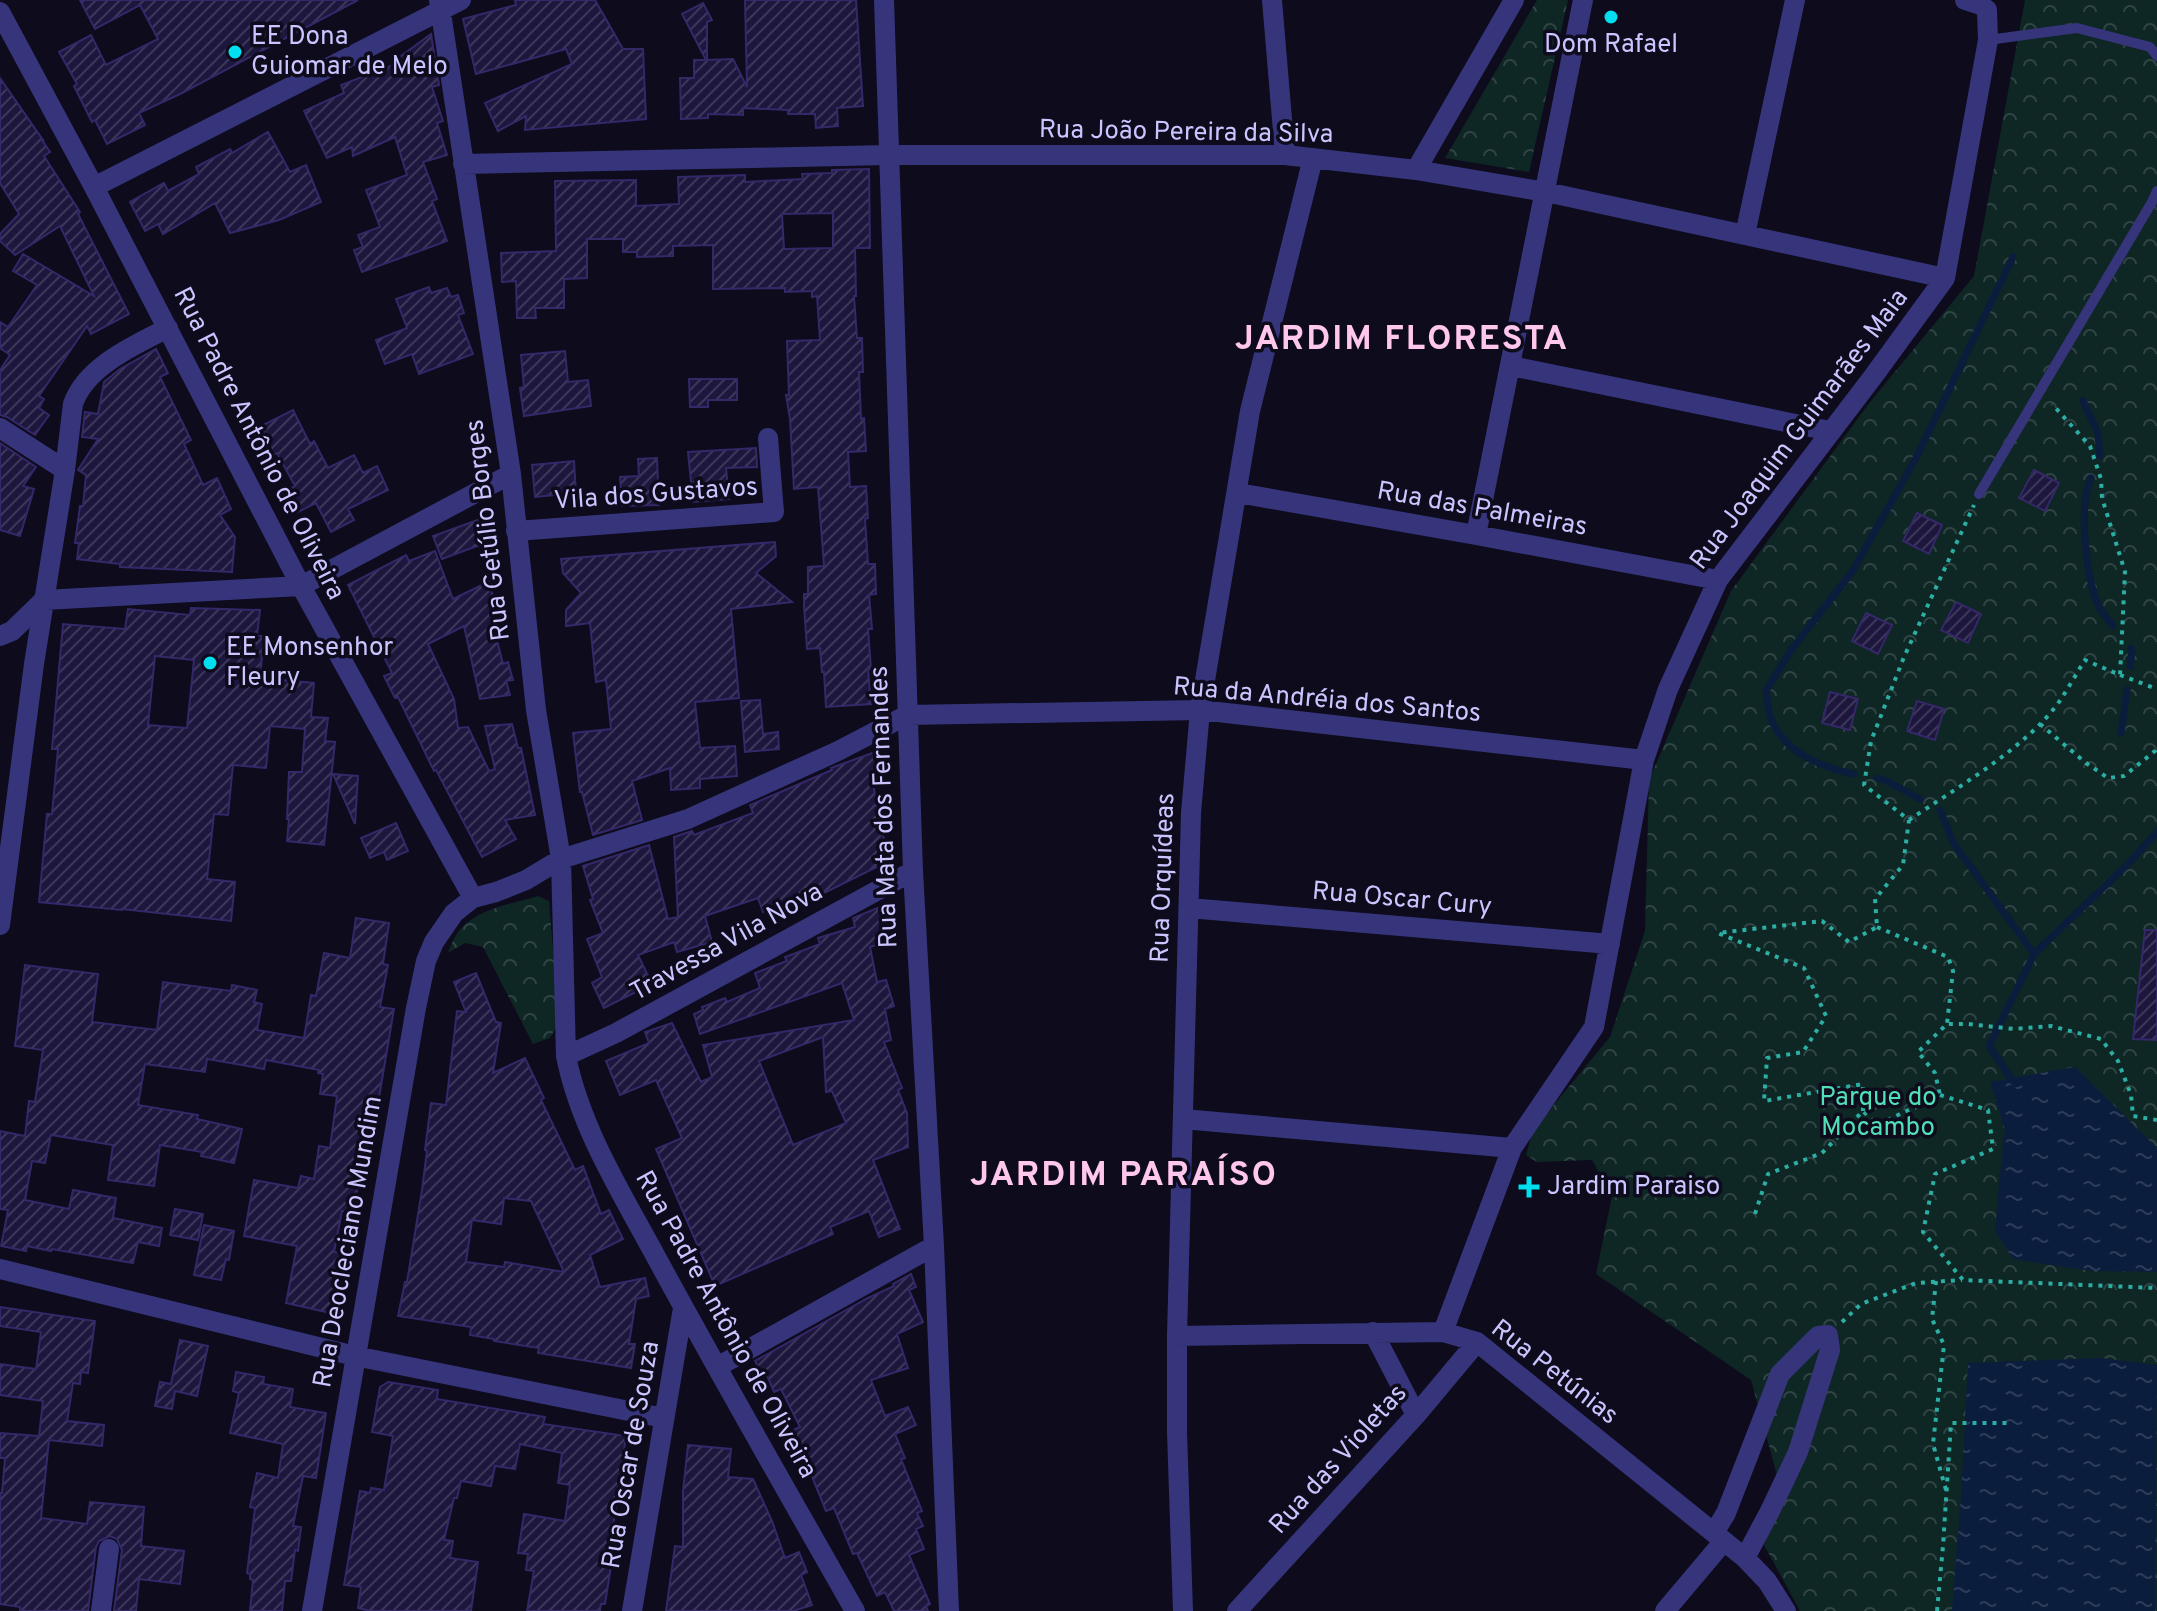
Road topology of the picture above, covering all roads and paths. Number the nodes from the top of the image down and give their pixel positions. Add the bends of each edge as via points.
1 (461, 0) edge
2 (884, 0) edge
3 (1272, 0) edge
4 (1514, 0) edge
5 (1583, 0) edge
6 (1795, 0) edge
7 (1968, 1) edge
8 (439, 6) edge
9 (0, 12) edge
10 (1988, 40) junction
11 (2157, 56) edge
12 (888, 155) junction
13 (1285, 155) junction
14 (1313, 158) junction
15 (463, 164) junction
16 (1416, 170) junction
17 (94, 187) junction
18 (2157, 191) edge
19 (1546, 192) junction
20 (1745, 235) junction
21 (1945, 278) junction
22 (168, 328) junction
23 (1511, 366) junction
24 (2040, 391) junction
25 (0, 428) edge
26 (1830, 431) junction
27 (768, 438) dead end
28 (65, 470) junction
29 (511, 474) junction
30 (1238, 493) junction
31 (1979, 494) joint
32 (516, 531) junction
33 (1476, 535) junction
34 (1718, 580) junction
35 (301, 586) junction
36 (44, 600) junction
37 (0, 636) edge
38 (2120, 675) junction
39 (2157, 689) edge
40 (1200, 710) junction
41 (907, 715) junction
42 (2040, 724) junction
43 (2157, 745) edge
44 (1644, 760) junction
45 (1909, 820) junction
46 (561, 859) junction
47 (913, 871) junction
48 (473, 898) junction
49 (1189, 908) junction
50 (0, 925) edge
51 (1877, 927) junction
52 (1610, 944) junction
53 (1947, 1024) junction
54 (566, 1056) junction
55 (1940, 1095) junction
56 (1863, 1111) junction
57 (1183, 1119) junction
58 (2157, 1120) edge
59 (1512, 1148) junction
60 (1755, 1214) dead end
61 (934, 1246) junction
62 (0, 1269) edge
63 (1963, 1280) junction
64 (1936, 1281) junction
65 (2157, 1288) edge
66 (683, 1308) junction
67 (1373, 1332) junction
68 (1443, 1332) junction
69 (1828, 1335) junction
70 (1177, 1336) junction
71 (1477, 1342) junction
72 (355, 1356) junction
73 (717, 1367) junction
74 (1416, 1415) junction
75 (664, 1418) junction
76 (2008, 1423) dead end
77 (1947, 1493) junction
78 (1719, 1537) junction
79 (109, 1549) dead end
80 (1745, 1558) junction
81 (101, 1611) edge
82 (312, 1611) edge
83 (632, 1611) edge
84 (855, 1611) edge
85 (949, 1611) edge
86 (1183, 1611) edge
87 (1237, 1611) edge
88 (1665, 1611) edge
89 (1786, 1611) edge
90 (1937, 1611) edge

1 - 8 street
2 - 12 street, Rua Mata dos Fernandes
3 - 13 street
4 - 16 street
5 - 19 street
6 - 20 street
7 - 10 street, Rua Joaquim Guimarães Maia via 1987,10
8 - 15 street, Rua Getúlio Borges
8 - 17 street
9 - 17 street, Rua Padre Antônio de Oliveira
10 - 11 lane via 2077,28 2150,47
10 - 21 street, Rua Joaquim Guimarães Maia
12 - 13 street, Rua João Pereira da Silva
12 - 15 street, Rua João Pereira da Silva
12 - 41 street, Rua Mata dos Fernandes
13 - 14 street, Rua João Pereira da Silva
14 - 16 street, Rua João Pereira da Silva
14 - 30 street, Rua Orquídeas via 1250,411
15 - 29 street, Rua Getúlio Borges
16 - 19 street, Rua João Pereira da Silva
17 - 22 street, Rua Padre Antônio de Oliveira
18 - 24 lane
19 - 20 street, Rua João Pereira da Silva
19 - 23 street
20 - 21 street, Rua João Pereira da Silva
21 - 26 street, Rua Joaquim Guimarães Maia
22 - 28 street via 123,351 87,379 77,394
22 - 35 street, Rua Padre Antônio de Oliveira
23 - 26 street
23 - 33 street
24 - 31 lane
24 - 38 path via 2090,446 2101,479 2125,572
25 - 28 street
26 - 34 street, Rua Joaquim Guimarães Maia
27 - 32 street, Vila dos Gustavos via 774,512
28 - 36 street
29 - 32 street, Rua Getúlio Borges
29 - 35 street
30 - 33 street, Rua das Palmeiras
30 - 40 street, Rua Orquídeas
31 - 45 path via 1871,741 1864,785
32 - 46 street, Rua Getúlio Borges via 536,710
33 - 34 street, Rua das Palmeiras
34 - 44 street, Rua Joaquim Guimarães Maia via 1668,689
35 - 36 street
35 - 48 street, Rua Padre Antônio de Oliveira
36 - 37 street
36 - 50 street
38 - 39 path
38 - 42 path via 2085,660
40 - 41 street, Rua da Andréia dos Santos
40 - 44 street, Rua da Andréia dos Santos
40 - 49 street, Rua Orquídeas
41 - 46 street via 688,819
41 - 47 street, Rua Mata dos Fernandes
42 - 43 path via 2108,778 2124,776
42 - 45 path
44 - 52 street, Rua Joaquim Guimarães Maia
45 - 51 path via 1903,865 1875,899
46 - 48 street via 526,880
46 - 54 street, Rua Getúlio Borges
47 - 54 street, Travessa Vila Nova
47 - 61 street, Rua Mata dos Fernandes
48 - 72 street, Rua Deocleciano Mundim via 454,913 426,961
49 - 52 street, Rua Oscar Cury
49 - 57 street, Rua Orquídeas
51 - 53 path via 1948,957 1953,971
51 - 56 path via 1849,942 1822,921 1718,933 1804,968 1826,1016 1803,1052 1767,1058 1764,1101 1863,1084
52 - 59 street, Rua Joaquim Guimarães Maia via 1594,1027
53 - 55 path via 1918,1052 1935,1073
53 - 58 path via 2051,1026 2101,1039 2118,1061 2133,1116
54 - 66 street, Rua Padre Antônio de Oliveira via 571,1085 591,1130
55 - 56 path via 1877,1125
55 - 63 path via 1988,1110 1993,1149 1935,1174 1923,1232
56 - 60 path via 1822,1153 1768,1174
57 - 59 street
57 - 70 street, Rua Orquídeas
59 - 68 street, Rua Joaquim Guimarães Maia
61 - 73 street
61 - 85 street, Rua Mata dos Fernandes
62 - 72 street
63 - 64 path
63 - 65 path
64 - 69 path via 1861,1304
64 - 77 path via 1932,1319 1944,1345 1933,1444
66 - 73 street, Rua Padre Antônio de Oliveira
66 - 75 street, Rua Oscar de Souza
67 - 68 street, Rua Petúnias
67 - 70 street, Rua Petúnias
67 - 74 street
68 - 71 street, Rua Petúnias
69 - 78 street via 1818,1336 1780,1374
69 - 80 street via 1830,1350 1798,1452
70 - 86 street, Rua Orquídeas
71 - 74 street, Rua das Violetas
71 - 78 street, Rua Petúnias
72 - 75 street
72 - 82 street, Rua Deocleciano Mundim
73 - 84 street, Rua Padre Antônio de Oliveira
74 - 87 street, Rua das Violetas
75 - 83 street, Rua Oscar de Souza
76 - 77 path via 1951,1423
77 - 90 path
78 - 80 street, Rua Petúnias
78 - 88 street
79 - 81 street
80 - 89 street, Rua Petúnias

